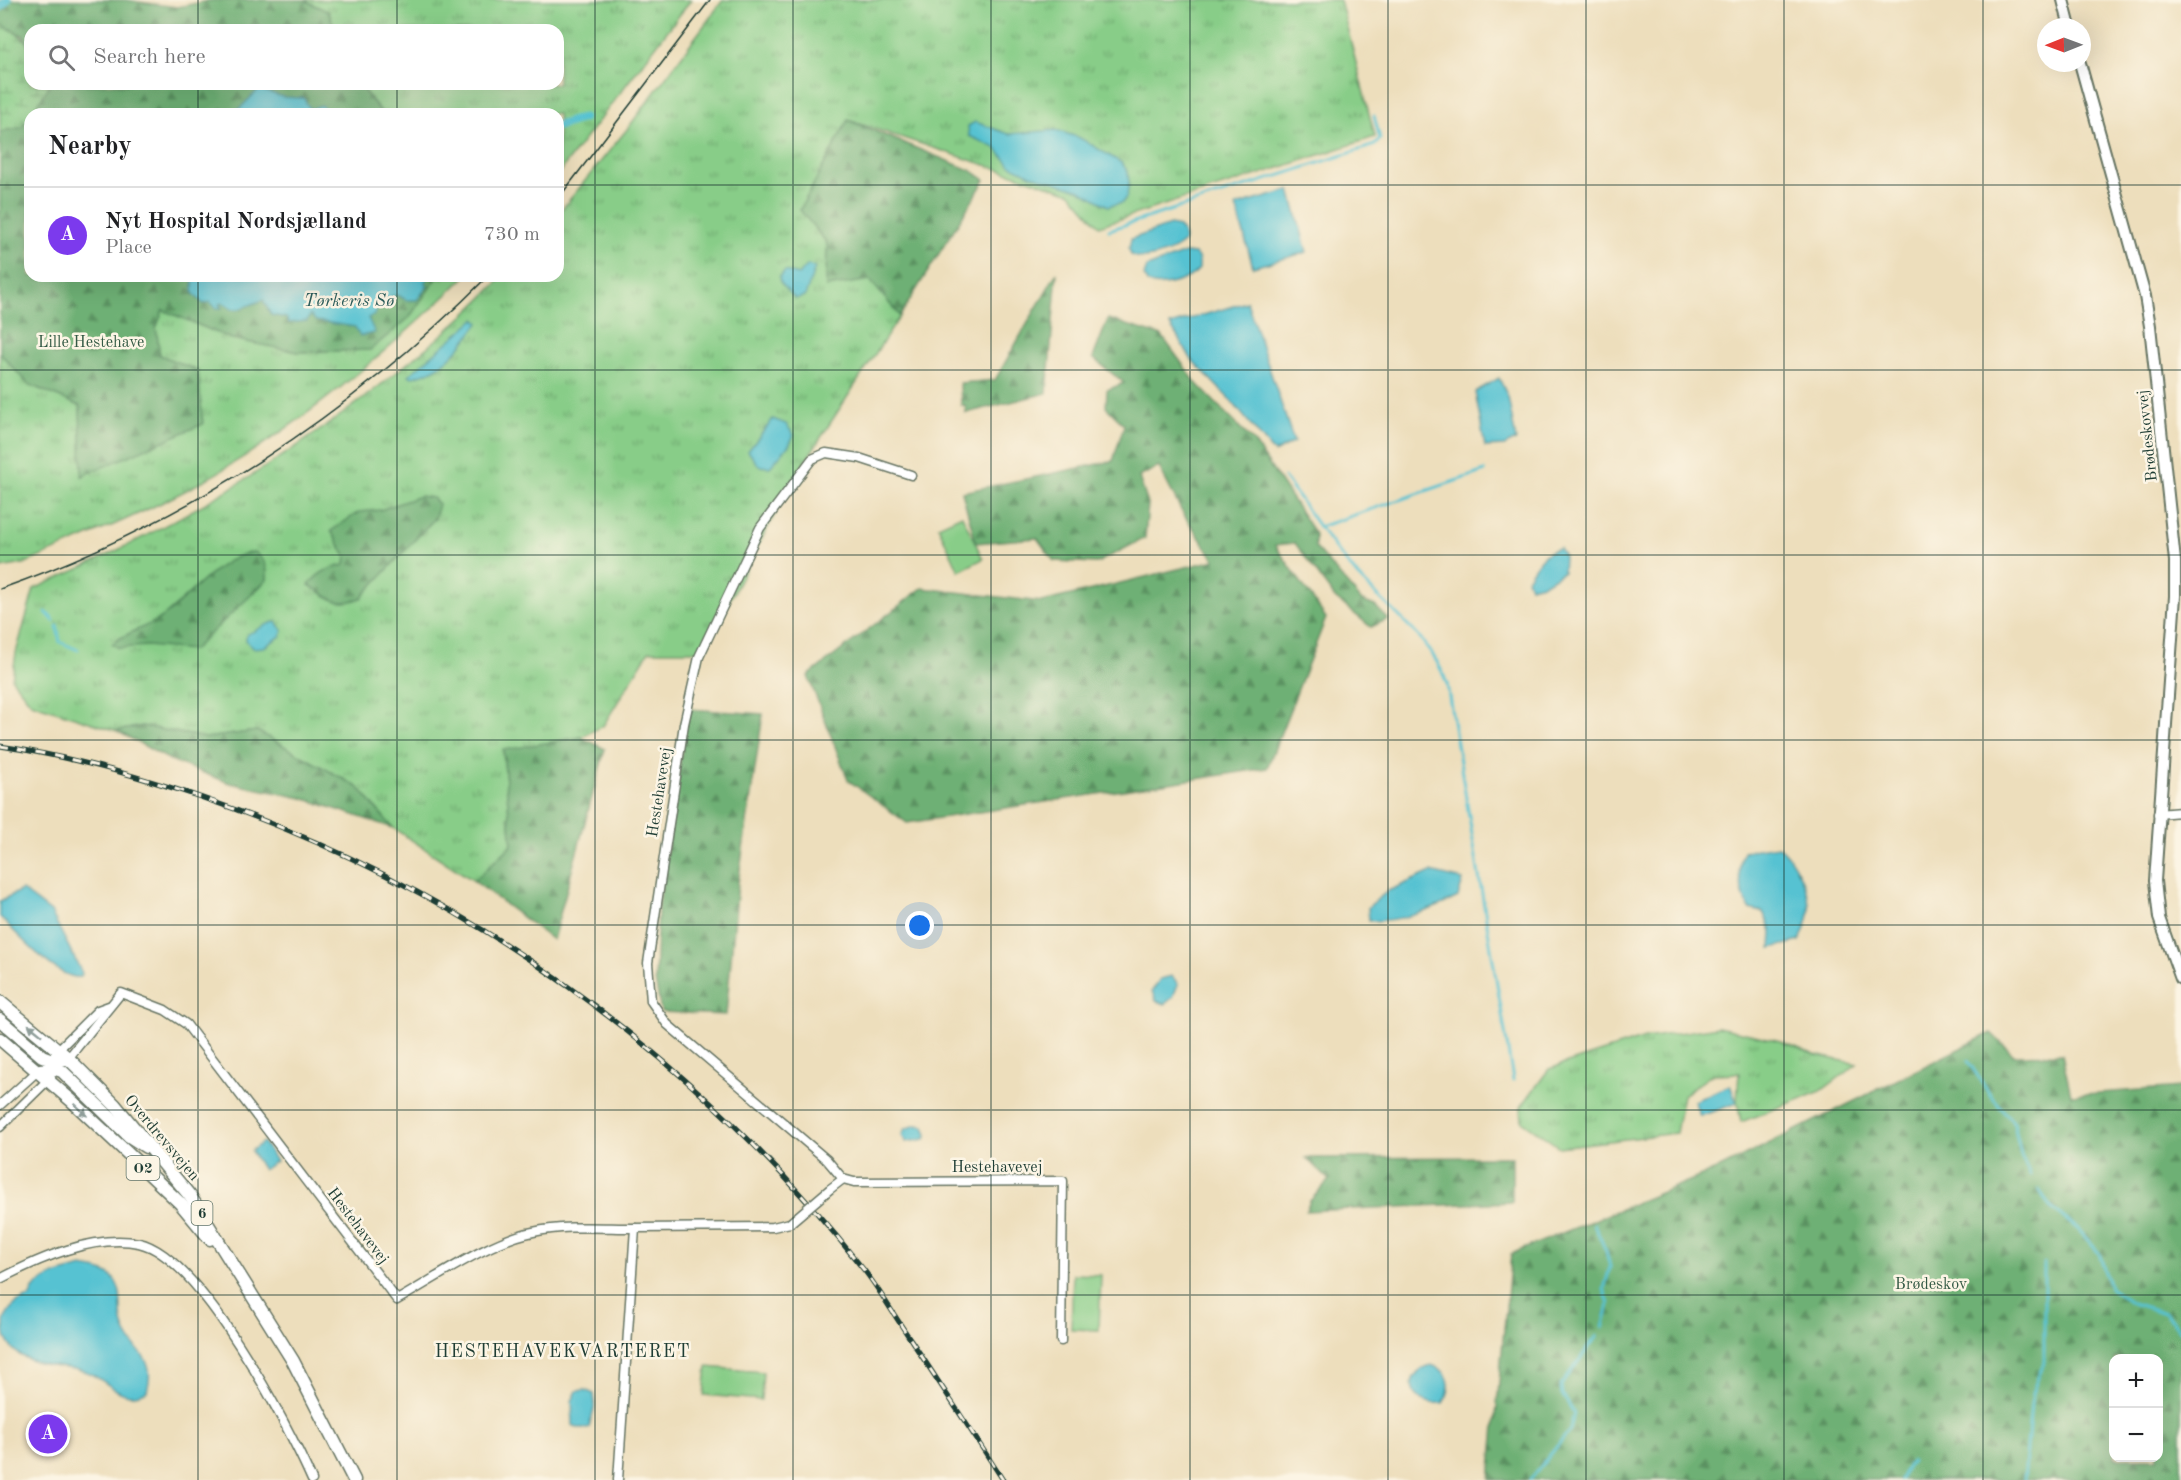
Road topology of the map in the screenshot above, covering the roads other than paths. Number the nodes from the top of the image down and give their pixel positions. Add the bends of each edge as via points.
1 (2063, 0) edge
2 (2068, 18) edge
3 (2083, 72) edge
4 (911, 475) dead end
5 (2181, 812) edge
6 (2158, 814) junction
7 (2181, 979) edge
8 (0, 1002) edge
9 (110, 1006) junction
10 (0, 1020) edge
11 (0, 1040) edge
12 (54, 1054) junction
13 (69, 1059) junction
14 (58, 1070) junction
15 (37, 1071) junction
16 (48, 1080) junction
17 (0, 1105) edge
18 (0, 1127) edge
19 (159, 1155) junction
20 (843, 1179) junction
21 (634, 1228) junction
22 (239, 1275) junction
23 (0, 1279) edge
24 (1061, 1341) dead end
25 (312, 1480) edge
26 (354, 1480) edge
27 (618, 1480) edge

1 - 2 street
3 - 6 street, Brødeskovvej via 2145,296 2174,550 2175,596
4 - 20 street, Hestehavevej via 859,458 826,453 812,459 760,528 699,657 684,724 648,963 651,1000 667,1024 827,1160
5 - 6 street
6 - 7 street, Brødeskovvej via 2156,899 2166,942
12 -> 8 main road
9 - 12 street via 98,1010
9 - 13 street
9 - 21 street, Hestehavevej via 120,993 165,1010 186,1024 397,1300 504,1241 532,1232
10 - 12 main road
11 - 15 main road, Overdrevsvejen / O2
12 - 13 main road
12 - 15 street
13 - 14 street
13 - 19 main road, Overdrevsvejen / 6
14 - 15 main road
14 - 16 street
14 - 19 main road via 129,1136
15 - 16 main road, Overdrevsvejen / O2
15 - 17 street
16 - 18 street
16 -> 22 main road, Overdrevsvejen / O2 via 180,1203
19 - 22 main road, Overdrevsvejen / 6 via 190,1196
20 - 21 street, Hestehavevej, bridge via 790,1223 773,1227
20 - 24 street, Hestehavevej via 1064,1181
21 - 27 street
22 - 26 main road, Overdrevsvejen / 6 via 293,1361
23 - 25 street via 78,1247 115,1240 142,1244 168,1260 188,1277 239,1344 295,1441

